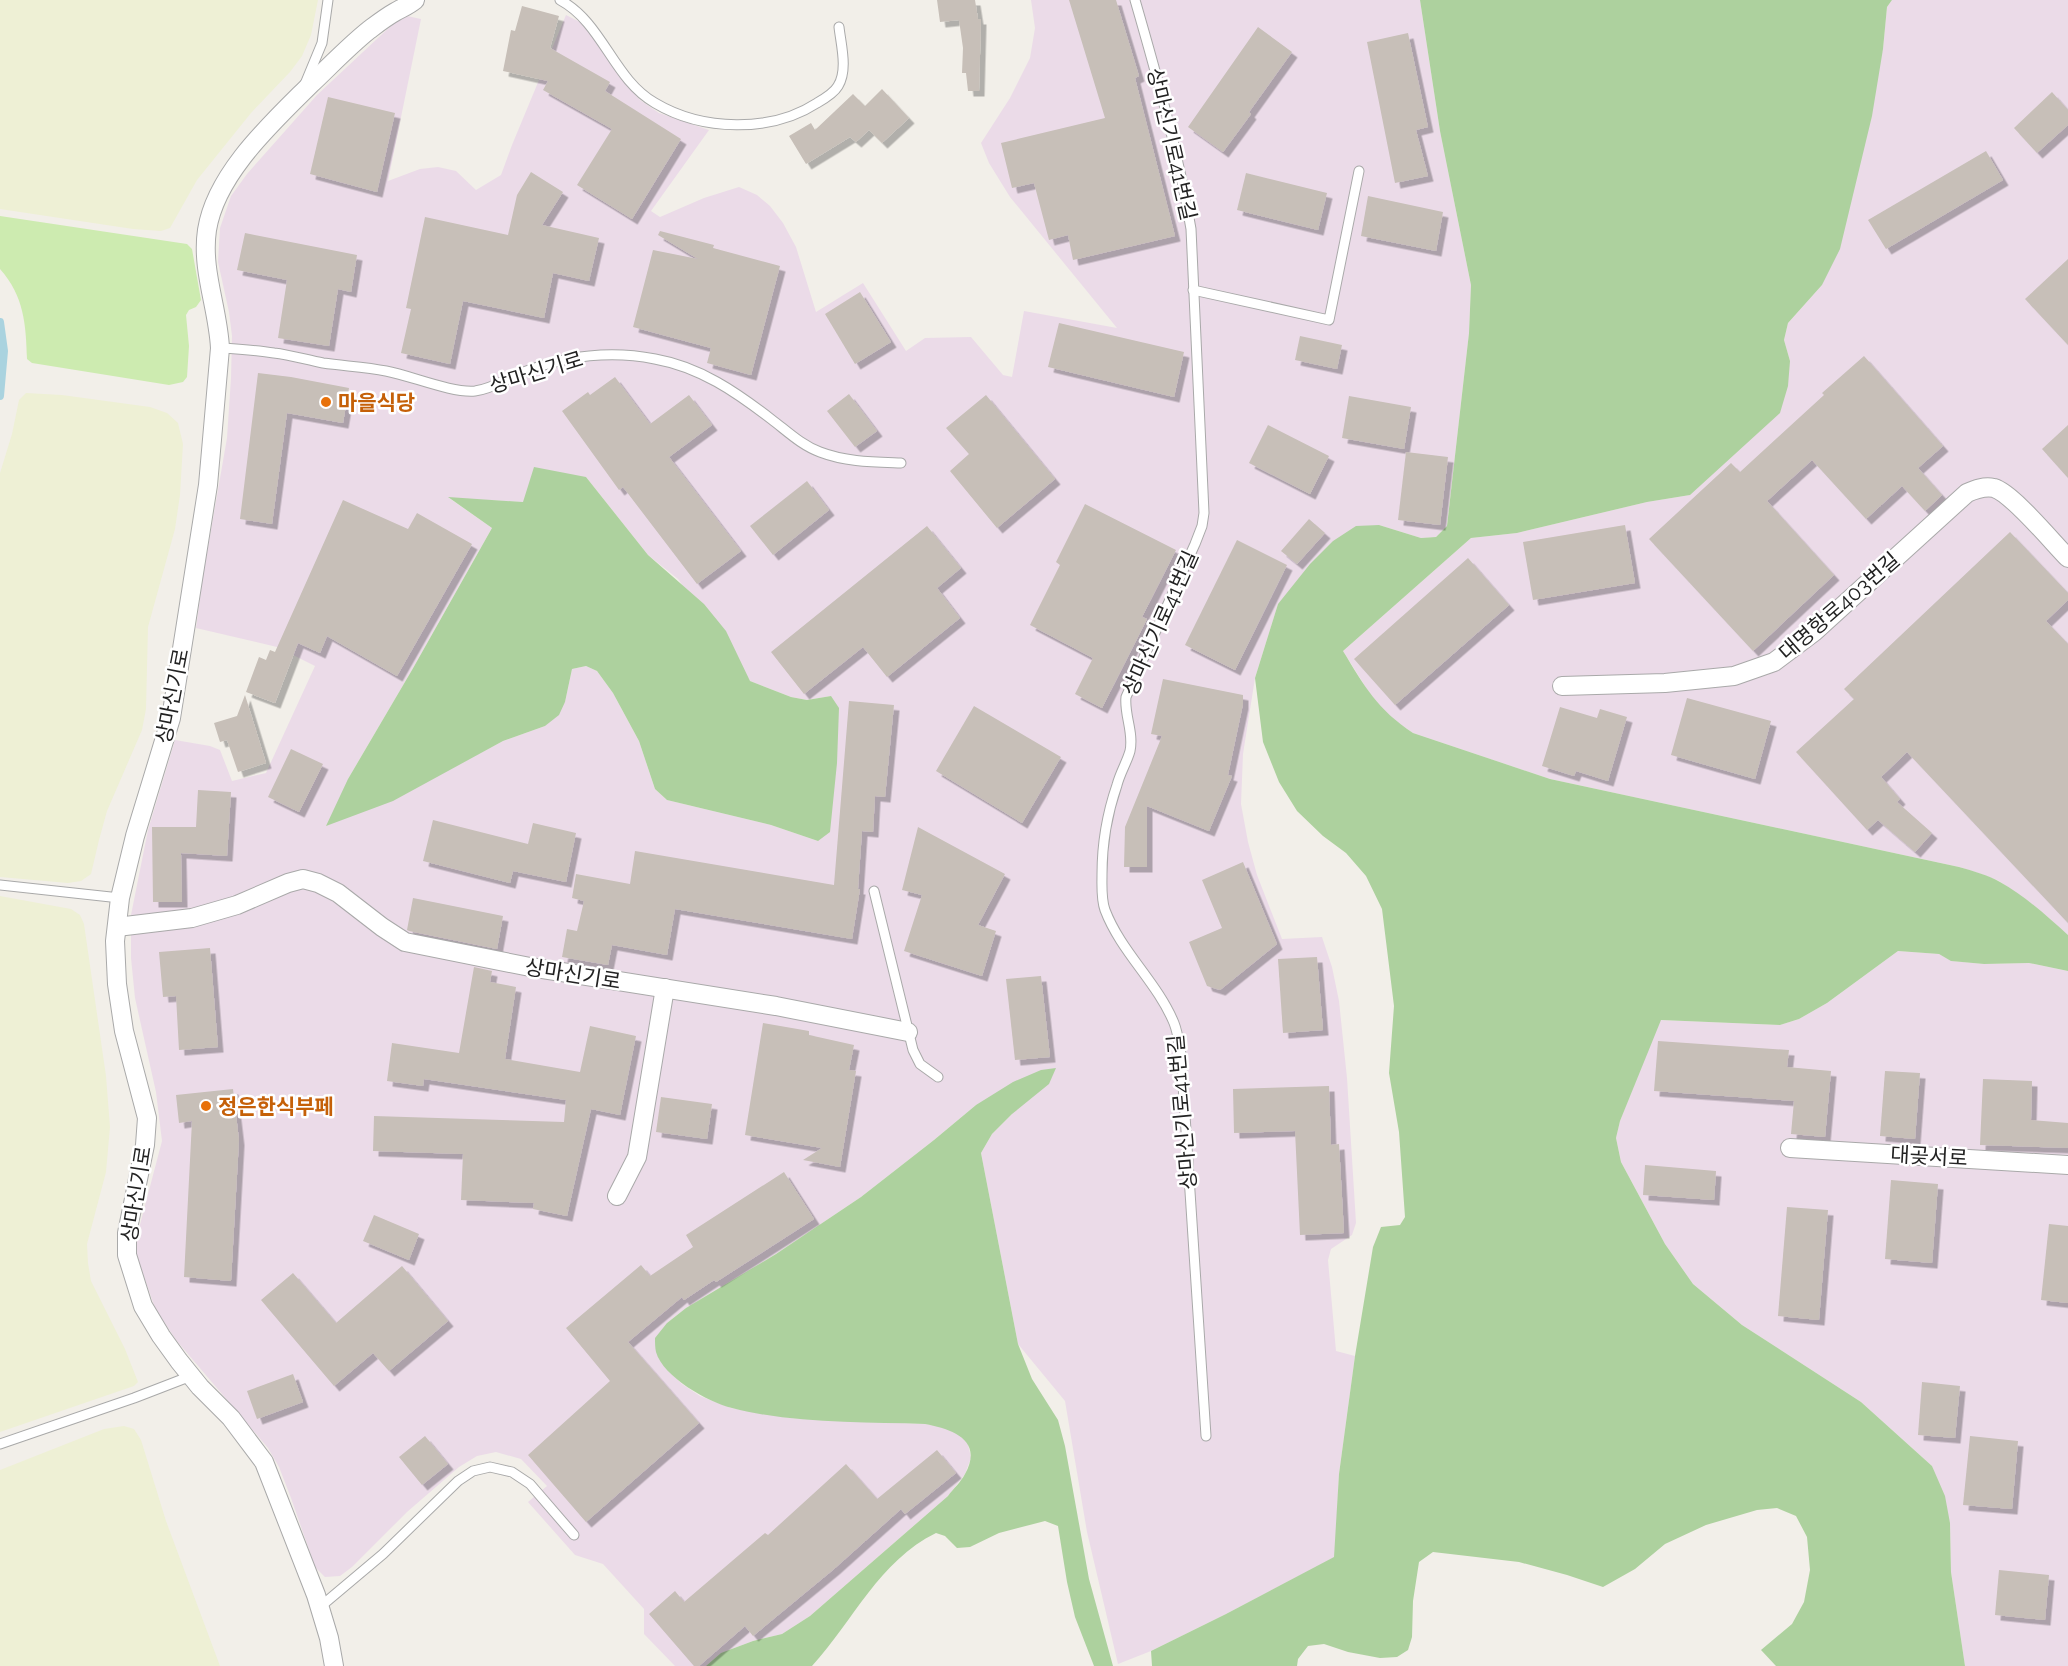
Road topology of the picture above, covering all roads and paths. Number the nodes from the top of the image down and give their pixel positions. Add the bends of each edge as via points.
1 (328, 0) edge
2 (415, 0) edge
3 (560, 0) edge
4 (1135, 0) edge
5 (839, 27) dead end
6 (301, 95) junction
7 (1359, 171) dead end
8 (1193, 290) junction
9 (220, 348) junction
10 (901, 463) dead end
11 (2068, 558) edge
12 (1562, 686) dead end
13 (0, 885) edge
14 (874, 891) dead end
15 (120, 898) junction
16 (117, 927) junction
17 (665, 988) junction
18 (908, 1032) junction
19 (938, 1077) dead end
20 (1790, 1148) dead end
21 (2068, 1165) edge
22 (618, 1196) dead end
23 (190, 1376) junction
24 (1206, 1436) dead end
25 (0, 1444) edge
26 (574, 1535) dead end
27 (320, 1607) junction
28 (334, 1666) edge

1 - 6 lane, 상마신기로 via 322,42
2 - 6 street, 상마신기로 via 354,43
3 - 5 lane via 586,19 641,95 704,122 776,122 826,98 838,86 843,72
4 - 8 lane, 상마신기로41번길 via 1184,183 1191,230
6 - 9 street, 상마신기로 via 267,129 226,182 207,229 209,282
7 - 8 lane via 1329,320
8 - 24 lane, 상마신기로41번길 via 1204,490 1202,526 1126,697 1130,750 1105,824 1102,889 1105,909 1116,931 1175,1025 1181,1054
9 - 10 lane, 상마신기로 via 386,371 475,391 562,361 597,355 657,359 720,383 818,452 862,462
9 - 15 street, 상마신기로 via 208,485 171,718
11 - 12 street, 대명항로403번길 via 2009,496 1995,488 1981,488 1967,493 1814,632 1774,662 1734,676
13 - 15 lane
14 - 18 lane
15 - 16 street, 상마신기로
16 - 17 street, 상마신기로 via 192,918 303,879 338,892 405,942 530,968
16 - 23 street, 상마신기로 via 117,984 124,1031 147,1118 127,1233 127,1255 143,1306
17 - 18 street, 상마신기로
17 - 22 street via 637,1157
18 - 19 lane via 920,1064
20 - 21 street, 대곶서로
23 - 25 lane
23 - 27 street, 상마신기로 via 231,1418 264,1462
26 - 27 lane via 530,1484 512,1472 490,1467 473,1471
27 - 28 street, 상마신기로

